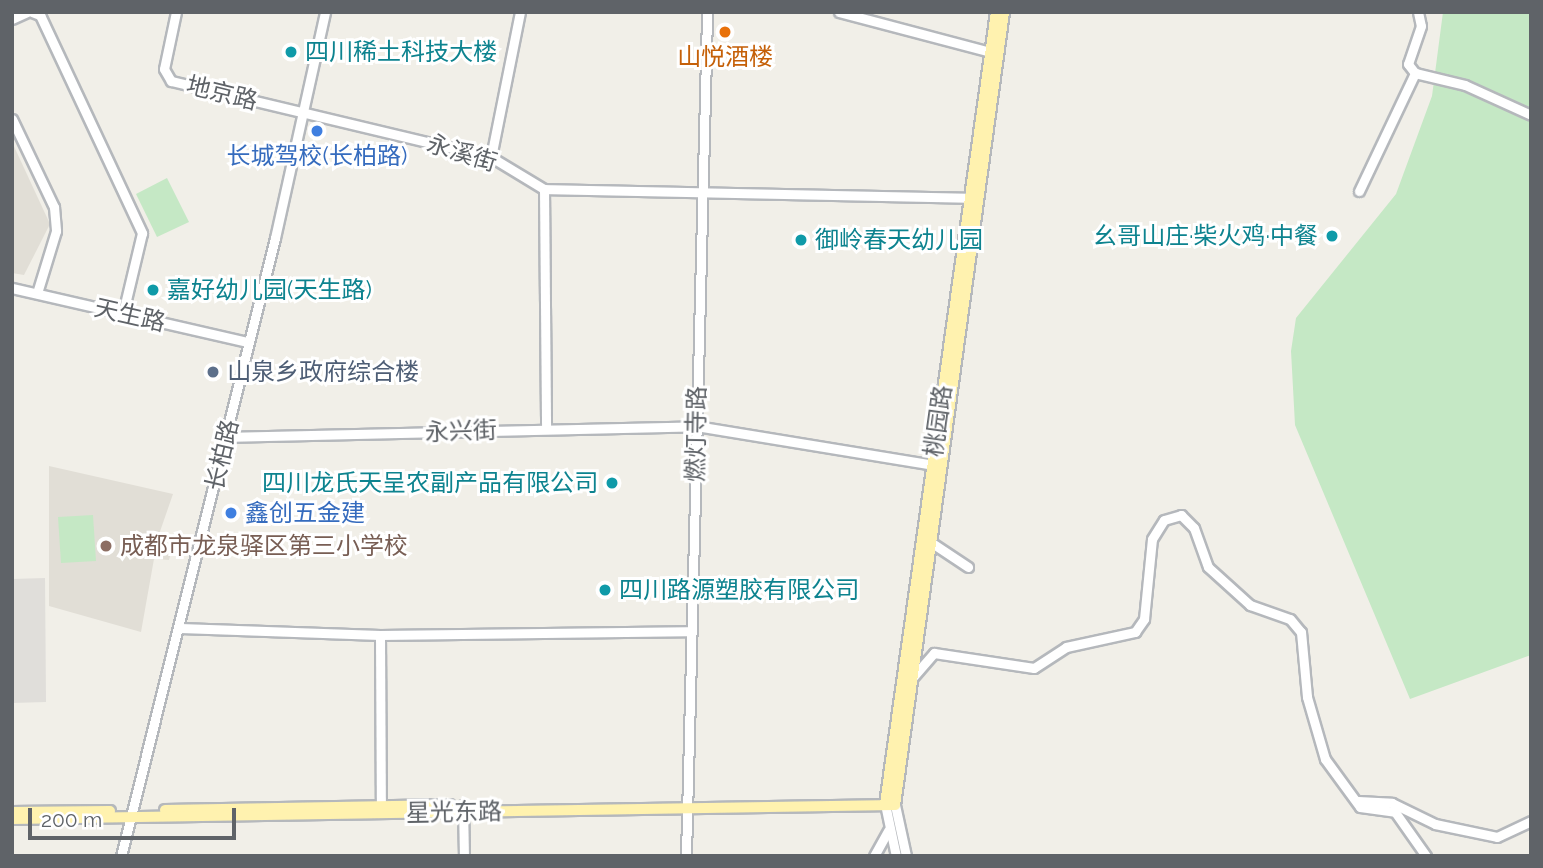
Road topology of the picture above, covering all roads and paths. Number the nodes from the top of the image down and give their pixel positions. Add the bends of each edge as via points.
1 (30, 12) edge
2 (176, 12) edge
3 (324, 12) edge
4 (520, 12) edge
5 (707, 12) edge
6 (839, 12) edge
7 (996, 12) edge
8 (1004, 12) edge
9 (1418, 12) edge
10 (12, 19) edge
11 (994, 53) junction
12 (1415, 73) junction
13 (303, 113) junction
14 (1531, 115) edge
15 (12, 119) edge
16 (491, 157) junction
17 (544, 189) junction
18 (1359, 191) dead end
19 (703, 192) junction
20 (973, 198) junction
21 (12, 288) edge
22 (37, 293) junction
23 (122, 313) junction
24 (248, 341) junction
25 (696, 426) junction
26 (546, 428) junction
27 (227, 437) junction
28 (936, 466) junction
29 (928, 540) junction
30 (968, 567) dead end
31 (180, 628) junction
32 (691, 631) junction
33 (380, 635) junction
34 (907, 684) junction
35 (889, 801) junction
36 (1358, 802) junction
37 (686, 804) junction
38 (381, 805) junction
39 (463, 808) junction
40 (12, 812) edge
41 (135, 815) junction
42 (12, 820) edge
43 (1531, 821) edge
44 (888, 831) junction
45 (121, 856) edge
46 (464, 856) edge
47 (686, 856) edge
48 (874, 856) edge
49 (896, 856) edge
50 (906, 856) edge
51 (1426, 856) edge

1 - 10 street
1 - 23 street via 46,27 142,233
2 - 13 street, 地京路 via 164,69 172,81
3 - 13 street, 长柏路
4 - 16 street
5 - 19 street, 燃灯寺路
6 - 11 street
7 - 11 main road, 桃园路
8 - 11 main road
9 - 12 street via 1421,26 1408,64
11 - 20 main road, 桃园路
12 - 14 street via 1465,85
12 - 18 street
13 - 16 street, 永溪街
13 - 24 street, 长柏路
15 - 22 street via 54,207 56,231
16 - 17 street, 永溪街
17 - 19 street
17 - 26 street
19 - 20 street
19 - 25 street, 燃灯寺路
20 - 28 main road, 桃园路
21 - 22 street, 天生路
22 - 23 street, 天生路
23 - 24 street, 天生路
24 - 27 street, 长柏路
25 - 26 street, 永兴街
25 - 28 street, 永兴街
25 - 32 street, 燃灯寺路
26 - 27 street, 永兴街
27 - 31 street, 长柏路
28 - 29 main road
28 - 35 main road, 桃园路
29 - 30 street
29 - 34 main road
31 - 33 street
31 - 41 street, 长柏路
32 - 33 street
32 - 37 street, 燃灯寺路
33 - 38 street
34 - 35 main road
34 - 36 street via 934,653 1034,667 1066,647 1135,632 1147,606 1152,539 1164,520 1181,515 1194,528 1208,567 1250,605 1290,619 1301,632 1307,697 1325,759
35 - 37 main road, 星光东路
35 - 44 street, 桃园路
35 - 50 street
36 - 43 street via 1392,803 1435,824 1497,837
36 - 51 street via 1366,811 1395,812
37 - 39 main road, 星光东路
37 - 47 street, 燃灯寺路
38 - 39 main road, 星光东路
38 - 41 main road, 星光东路
39 - 41 main road, 星光东路
39 - 46 street
40 - 41 main road, 星光东路
41 - 42 main road, 星光东路
41 - 45 street, 长柏路
44 - 48 street
44 - 49 street, 桃园路

